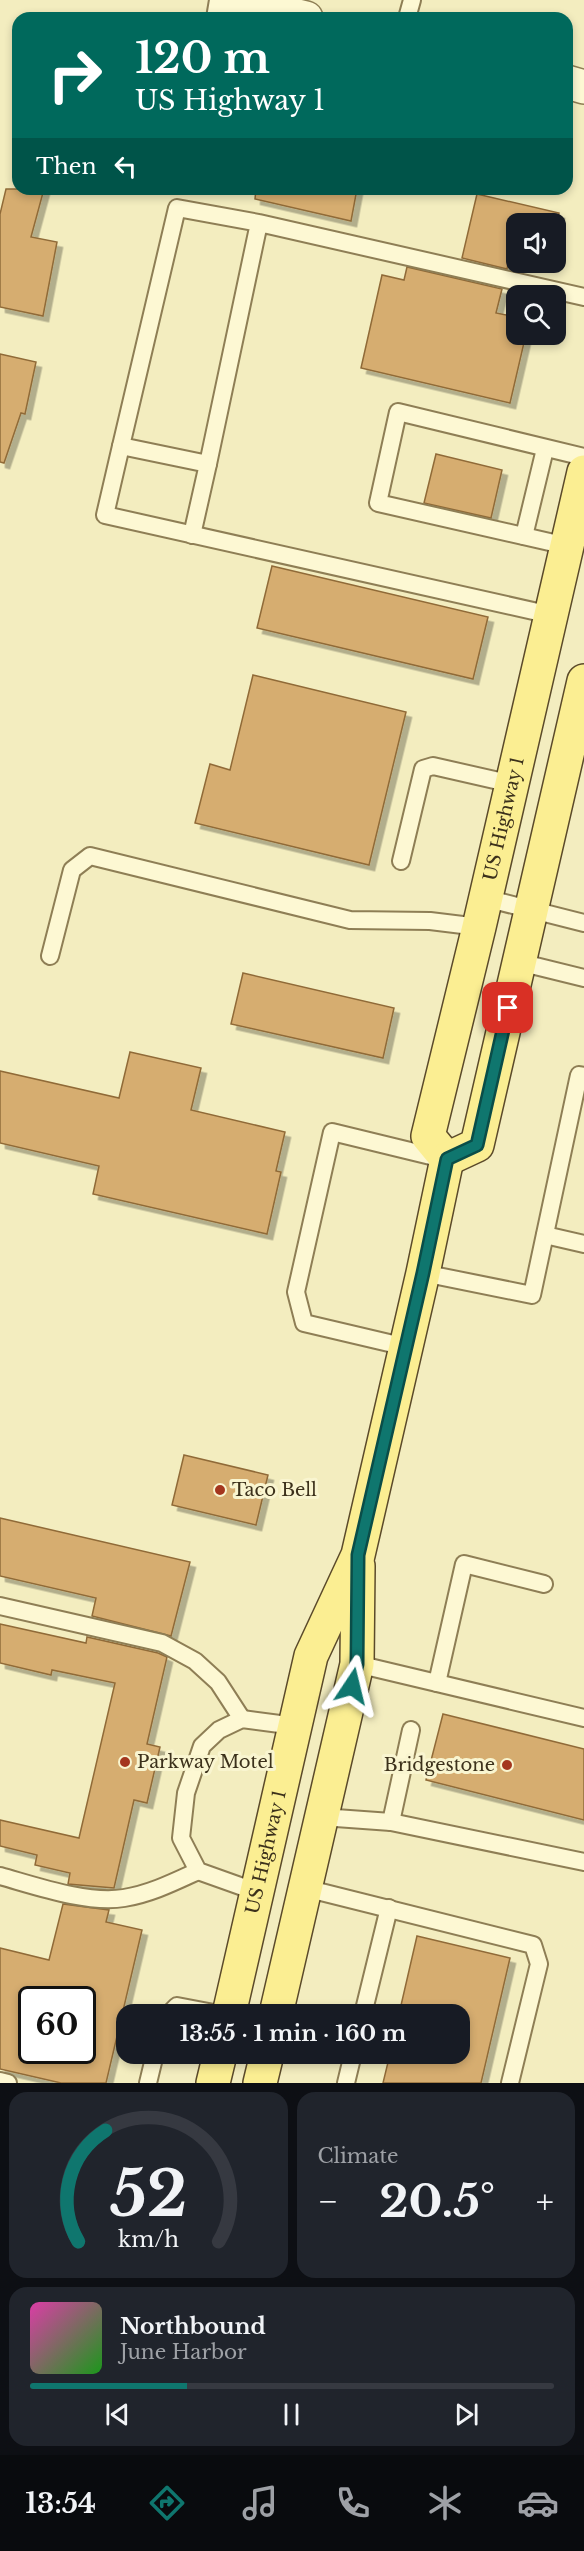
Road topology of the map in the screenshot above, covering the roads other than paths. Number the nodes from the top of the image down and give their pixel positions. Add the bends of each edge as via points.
1 (230, 0) edge
2 (281, 12) edge
3 (259, 223) junction
4 (584, 297) edge
5 (121, 446) junction
6 (545, 449) junction
7 (584, 457) edge
8 (208, 464) junction
9 (584, 471) edge
10 (192, 535) junction
11 (524, 536) junction
12 (567, 546) junction
13 (551, 615) junction
14 (584, 681) edge
15 (512, 784) junction
16 (401, 861) dead end
17 (531, 910) junction
18 (482, 913) junction
19 (584, 922) edge
20 (50, 956) dead end
21 (519, 962) junction
22 (584, 978) edge
23 (584, 1076) edge
24 (447, 1159) junction
25 (545, 1235) junction
26 (584, 1244) edge
27 (423, 1273) junction
28 (406, 1347) junction
29 (358, 1555) junction
30 (543, 1584) dead end
31 (0, 1606) edge
32 (357, 1664) junction
33 (437, 1683) junction
34 (584, 1718) edge
35 (242, 1719) junction
36 (295, 1726) junction
37 (411, 1730) dead end
38 (322, 1816) junction
39 (390, 1822) junction
40 (584, 1862) edge
41 (198, 1871) junction
42 (0, 1876) edge
43 (305, 1888) junction
44 (257, 1892) junction
45 (389, 1908) junction
46 (231, 2004) edge
47 (278, 2004) edge
48 (365, 2004) edge
49 (153, 2064) edge
50 (218, 2064) edge
51 (265, 2064) edge
52 (351, 2064) edge
53 (0, 2081) edge
54 (8, 2083) edge
55 (148, 2083) edge
56 (213, 2083) edge
57 (260, 2083) edge
58 (346, 2083) edge
59 (510, 2083) edge

1 - 2 street
3 - 4 lane
3 - 5 lane via 177,208
3 - 8 lane
5 - 8 lane
5 - 10 lane via 105,515
6 - 7 lane
6 - 11 lane
6 - 11 lane via 398,412 378,503
8 - 10 lane
9 - 12 main road, US Highway 1
10 - 13 lane
11 - 12 lane
12 - 13 main road, US Highway 1
13 - 15 main road, US Highway 1
14 - 17 main road
15 - 16 lane via 433,766 423,769
15 - 18 main road, US Highway 1
17 - 18 lane
17 - 19 lane
17 - 21 main road
18 - 20 lane via 430,921 350,920 90,856 72,870
18 - 24 main road, US Highway 1 via 428,1136
21 - 22 lane
21 - 24 main road via 477,1145
23 - 25 lane via 579,1075
24 - 27 main road, US Highway 1
24 - 28 lane via 332,1132 296,1292 304,1323
25 - 26 lane
25 - 27 lane via 532,1295
27 - 28 main road, US Highway 1
28 - 29 main road, US Highway 1
29 - 32 main road, US Highway 1
29 - 36 main road, US Highway 1 via 311,1656
30 - 33 lane via 464,1564
31 - 35 lane via 162,1643 195,1661 218,1682
32 - 33 lane
32 - 38 main road, US Highway 1
33 - 34 lane
35 - 36 lane
35 - 41 lane via 219,1730 202,1746 186,1793 180,1838
36 - 44 main road, US Highway 1
37 - 39 lane
38 - 39 lane
38 - 43 main road, US Highway 1
39 - 40 lane
41 - 42 lane via 153,1891 121,1899 83,1897
41 - 44 lane
43 - 45 lane
43 - 47 main road, US Highway 1
44 - 46 main road, US Highway 1
45 - 48 lane
45 - 59 lane via 533,1945 539,1964
49 - 55 lane
50 - 56 main road
51 - 57 main road
52 - 58 lane
53 - 54 lane

